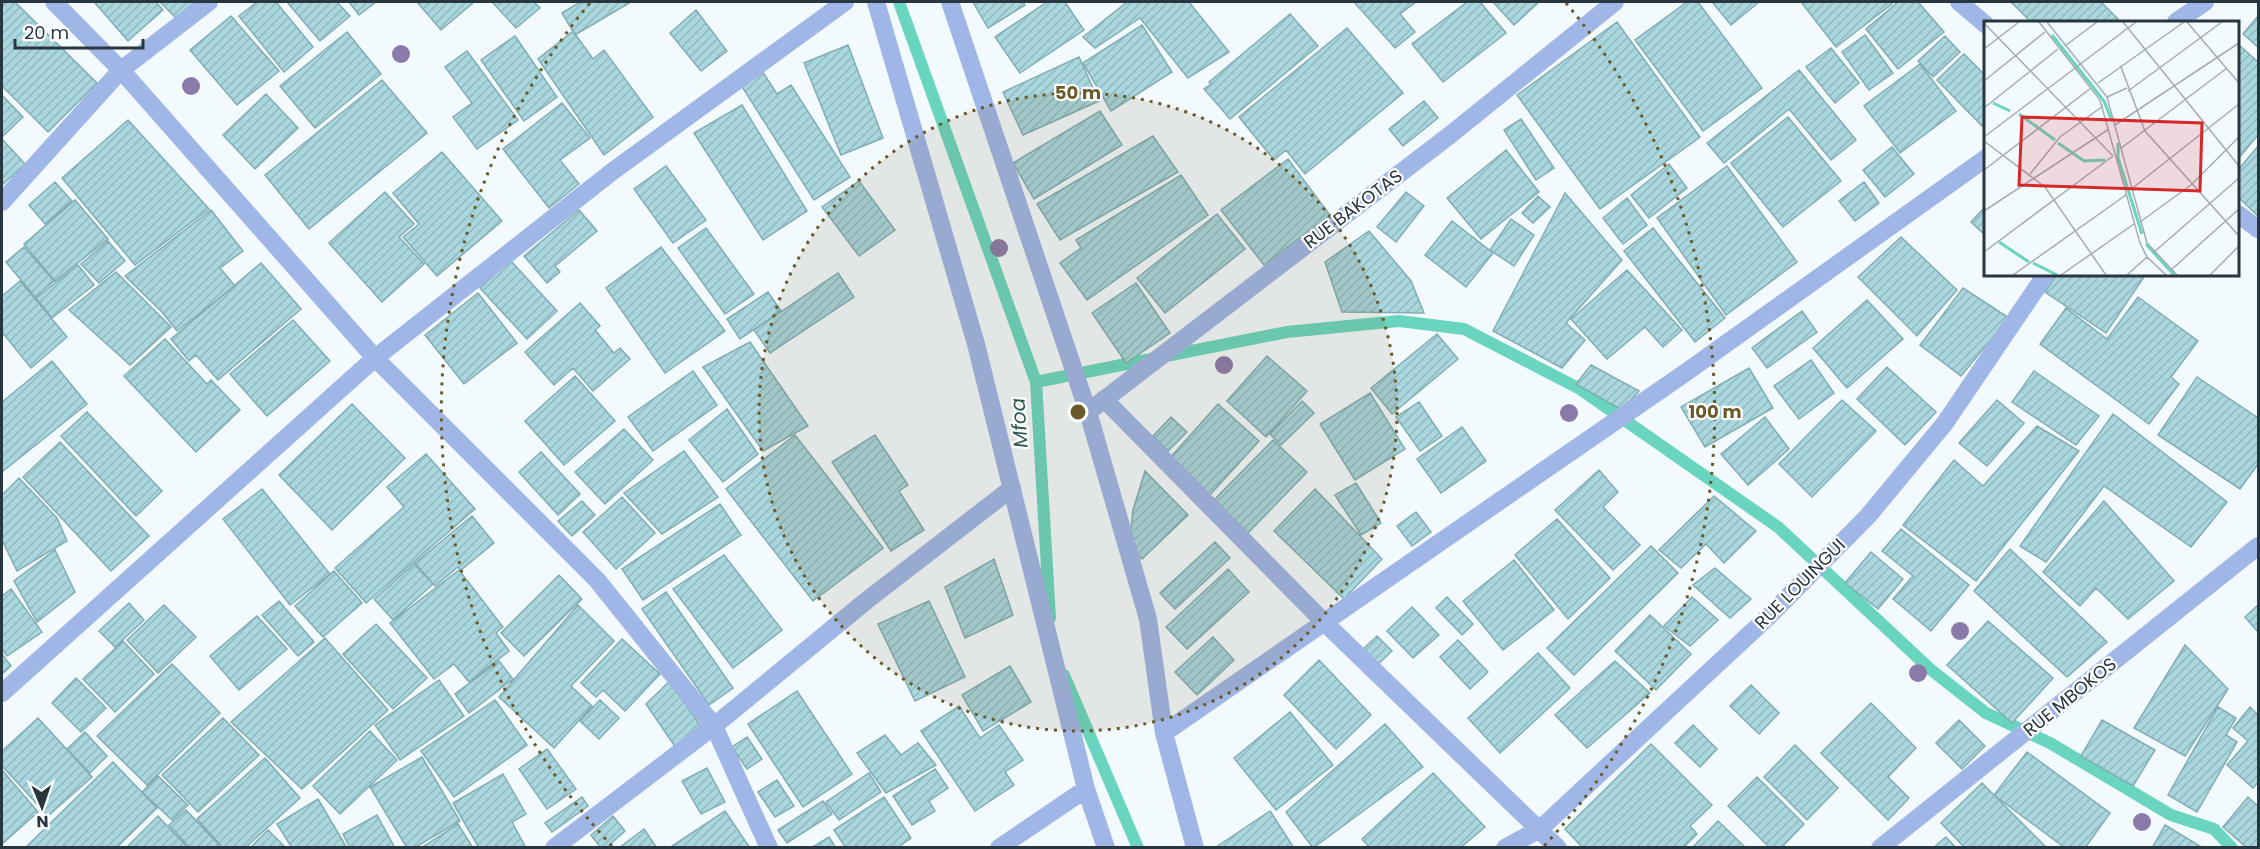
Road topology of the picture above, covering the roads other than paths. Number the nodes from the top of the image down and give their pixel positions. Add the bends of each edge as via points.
1 (54, 2) edge
2 (209, 2) edge
3 (844, 2) edge
4 (876, 2) edge
5 (950, 2) edge
6 (1615, 2) edge
7 (1959, 2) edge
8 (2205, 2) edge
9 (2177, 21) edge
10 (1984, 23) edge
11 (121, 70) junction
12 (1984, 159) edge
13 (2, 202) edge
14 (2239, 215) edge
15 (2259, 229) edge
16 (2045, 276) edge
17 (375, 358) junction
18 (1104, 399) junction
19 (1088, 412) junction
20 (1012, 488) junction
21 (2259, 546) edge
22 (1325, 623) junction
23 (2, 693) edge
24 (714, 726) junction
25 (1164, 733) junction
26 (1086, 789) junction
27 (1540, 829) junction
28 (554, 848) edge
29 (769, 848) edge
30 (999, 848) edge
31 (1106, 848) edge
32 (1195, 848) edge
33 (1505, 848) edge
34 (1558, 848) edge
35 (1880, 848) edge

1 - 11 street
2 - 11 street
3 - 17 street via 614,171
4 - 20 street via 976,344
5 - 19 street
6 - 18 street, RUE BAKOTAS via 1450,135
7 - 10 street
8 - 9 street
11 - 13 street
11 - 17 street
12 - 22 street
14 - 15 street
16 - 27 street, RUE LOUINGUI via 1945,423 1868,516 1769,616
17 - 23 street
17 - 24 street via 597,580
18 - 19 street, RUE BAKOTAS
18 - 22 street
19 - 25 street via 1148,619
20 - 24 street
20 - 26 street
21 - 35 street, RUE MBOKOS
22 - 25 street
22 - 27 street
24 - 28 street
24 - 29 street
25 - 32 street
26 - 30 street
26 - 31 street
27 - 33 street, RUE LOUINGUI
27 - 34 street

